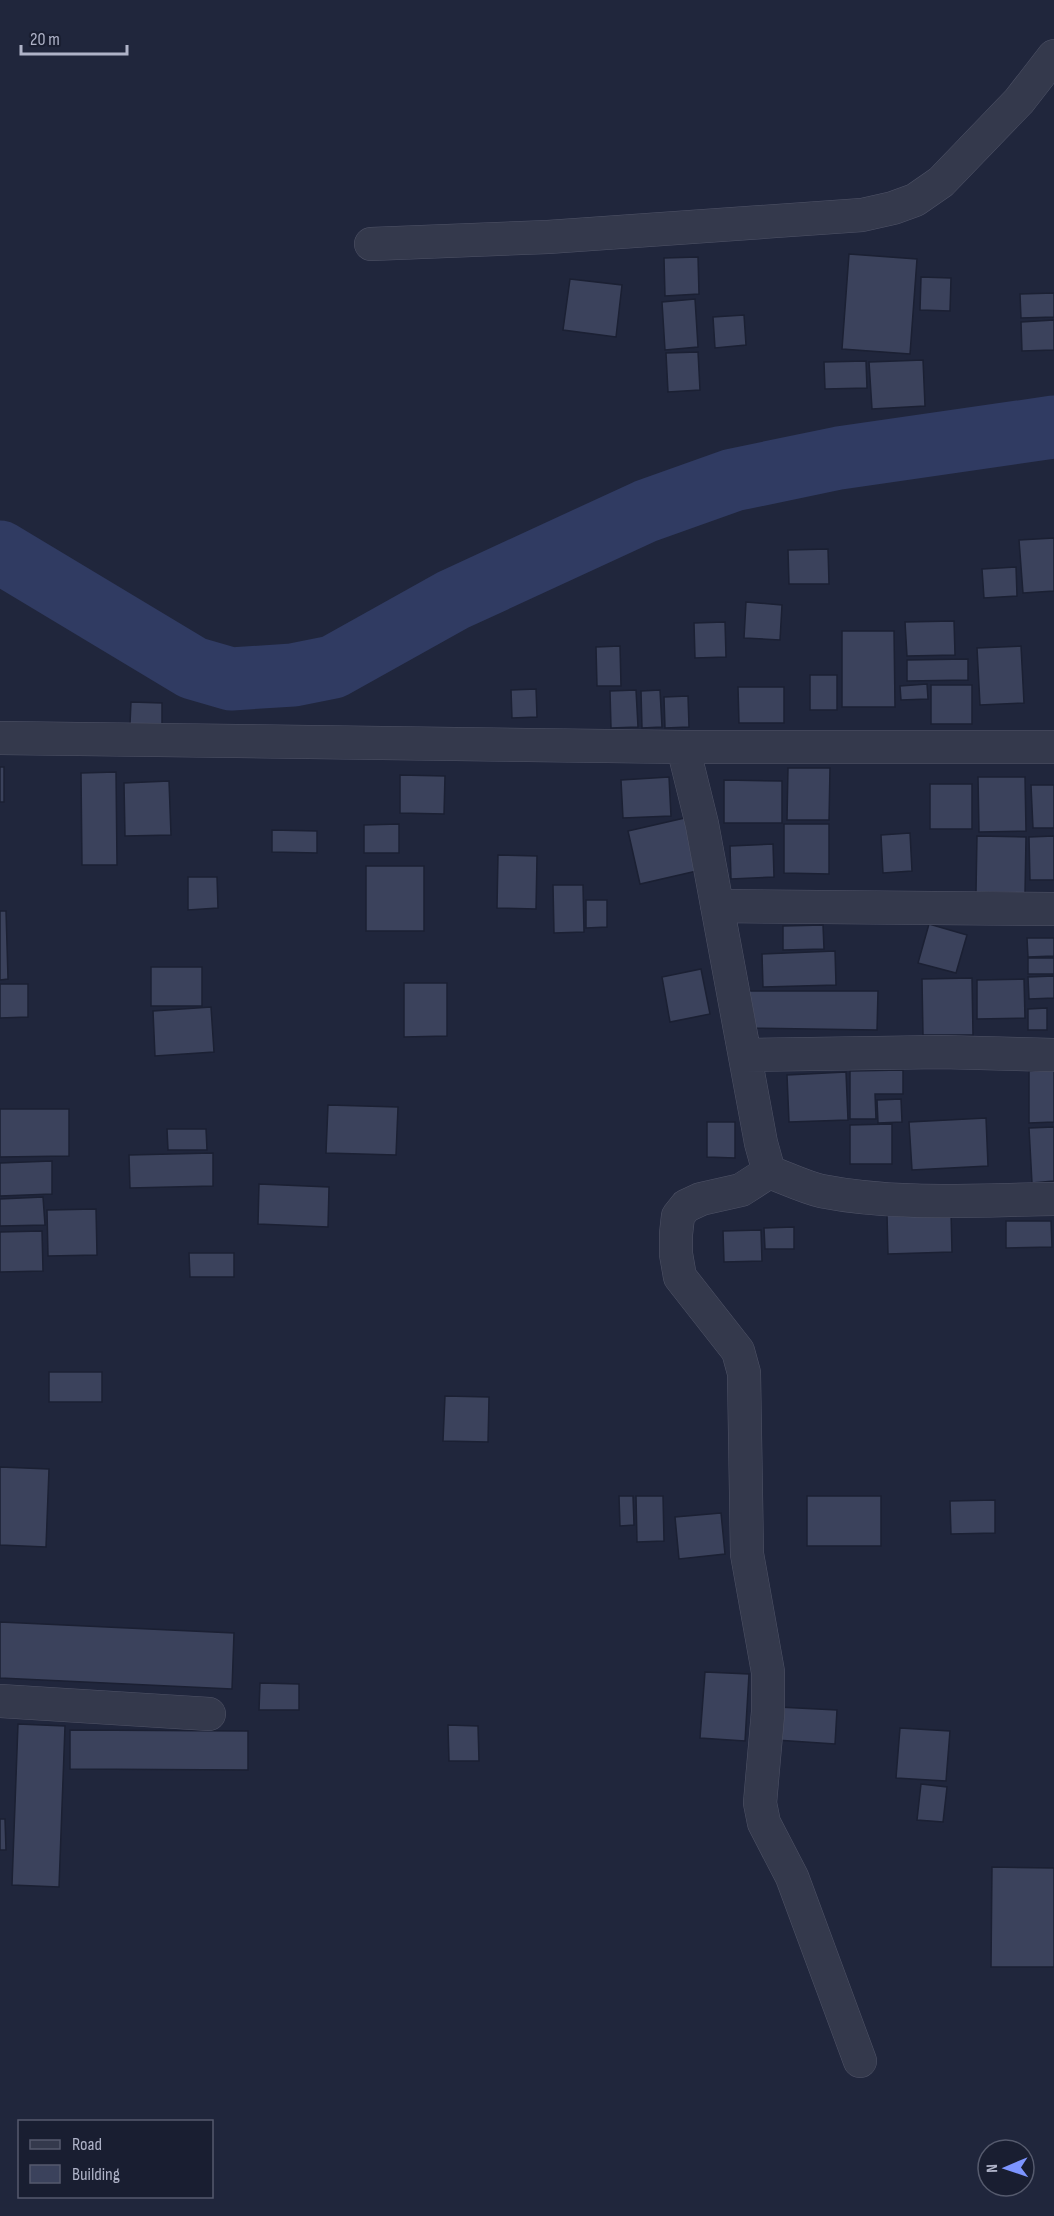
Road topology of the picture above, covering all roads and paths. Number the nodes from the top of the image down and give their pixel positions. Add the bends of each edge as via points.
1 (1054, 56) edge
2 (371, 244) dead end
3 (0, 738) edge
4 (683, 747) junction
5 (1054, 747) edge
6 (717, 906) junction
7 (1054, 909) edge
8 (745, 1055) junction
9 (1054, 1055) edge
10 (769, 1172) junction
11 (1054, 1199) edge
12 (0, 1701) edge
13 (209, 1714) dead end
14 (860, 2061) dead end

1 - 2 street via 1019,101 940,182 915,200 893,208 851,216 548,237
3 - 4 street
4 - 5 street
4 - 6 street
6 - 7 street
6 - 8 street
8 - 9 street
8 - 10 street
10 - 11 street via 819,1191 860,1196 937,1201
10 - 14 street via 741,1190 686,1206 678,1216 676,1254 680,1277 738,1351 744,1373 747,1554 768,1672 760,1803 764,1823 792,1877
12 - 13 street

